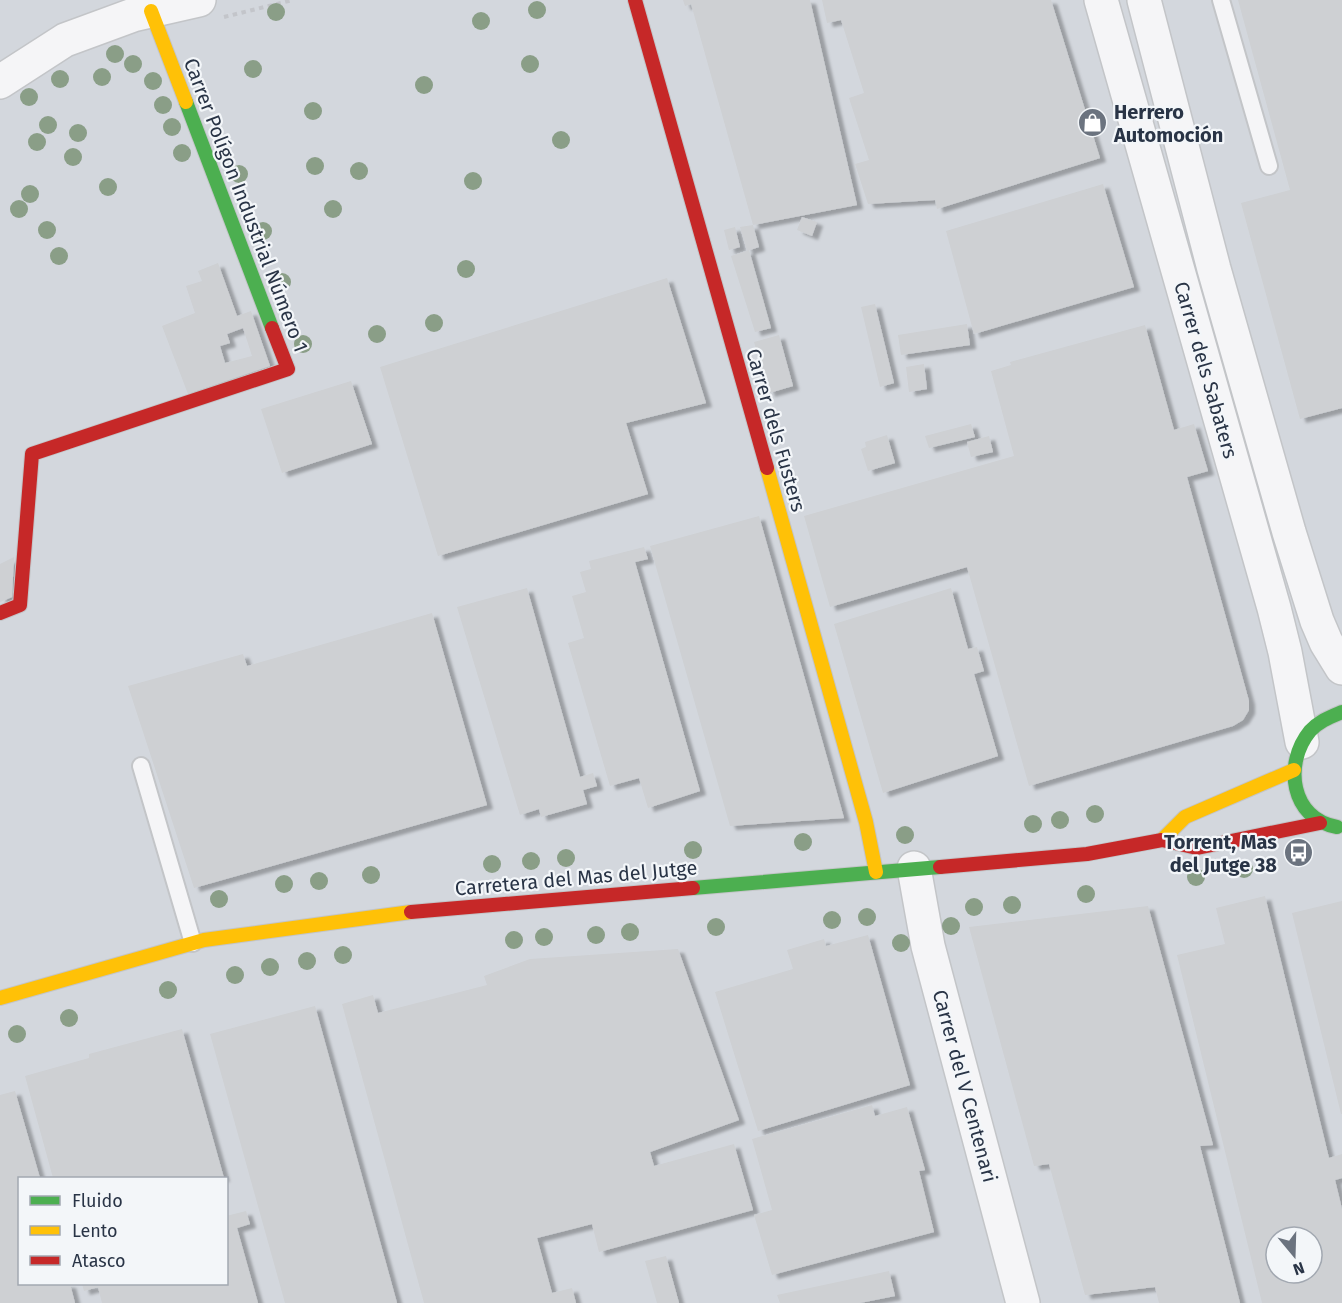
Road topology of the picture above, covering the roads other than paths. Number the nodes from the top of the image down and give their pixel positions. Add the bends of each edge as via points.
1 (199, 0) edge
2 (635, 0) edge
3 (1101, 0) edge
4 (1144, 0) edge
5 (1221, 0) edge
6 (151, 11) junction
7 (0, 82) edge
8 (1269, 166) dead end
9 (0, 613) edge
10 (1342, 668) edge
11 (1342, 712) edge
12 (1298, 756) junction
13 (141, 766) dead end
14 (1320, 823) junction
15 (1342, 828) edge
16 (1162, 840) junction
17 (914, 868) junction
18 (876, 872) junction
19 (193, 943) junction
20 (0, 998) edge
21 (1023, 1303) edge

1 - 6 street
2 - 18 street, Carrer dels Fusters via 860,799
3 - 12 street, Carrer dels Sabaters via 1274,608 1285,652
4 - 10 street, Carrer dels Sabaters via 1214,270 1289,532 1317,621
5 - 8 lane
6 - 7 street via 65,40
6 - 9 street, Carrer Polígon Industrial Número 1 via 288,369 32,454 21,605
11 - 12 street via 1320,720
12 - 14 street via 1298,791 1306,810
12 - 16 street via 1185,817
13 - 19 lane
14 - 15 street
14 - 16 street, Carretera del Mas del Jutge via 1197,848
16 - 17 street, Carretera del Mas del Jutge via 1087,854
17 - 18 street, Carretera del Mas del Jutge
17 - 21 street, Carrer del V Centenari via 928,945
18 - 19 street, Carretera del Mas del Jutge via 402,913
19 - 20 street, Carretera del Mas del Jutge

